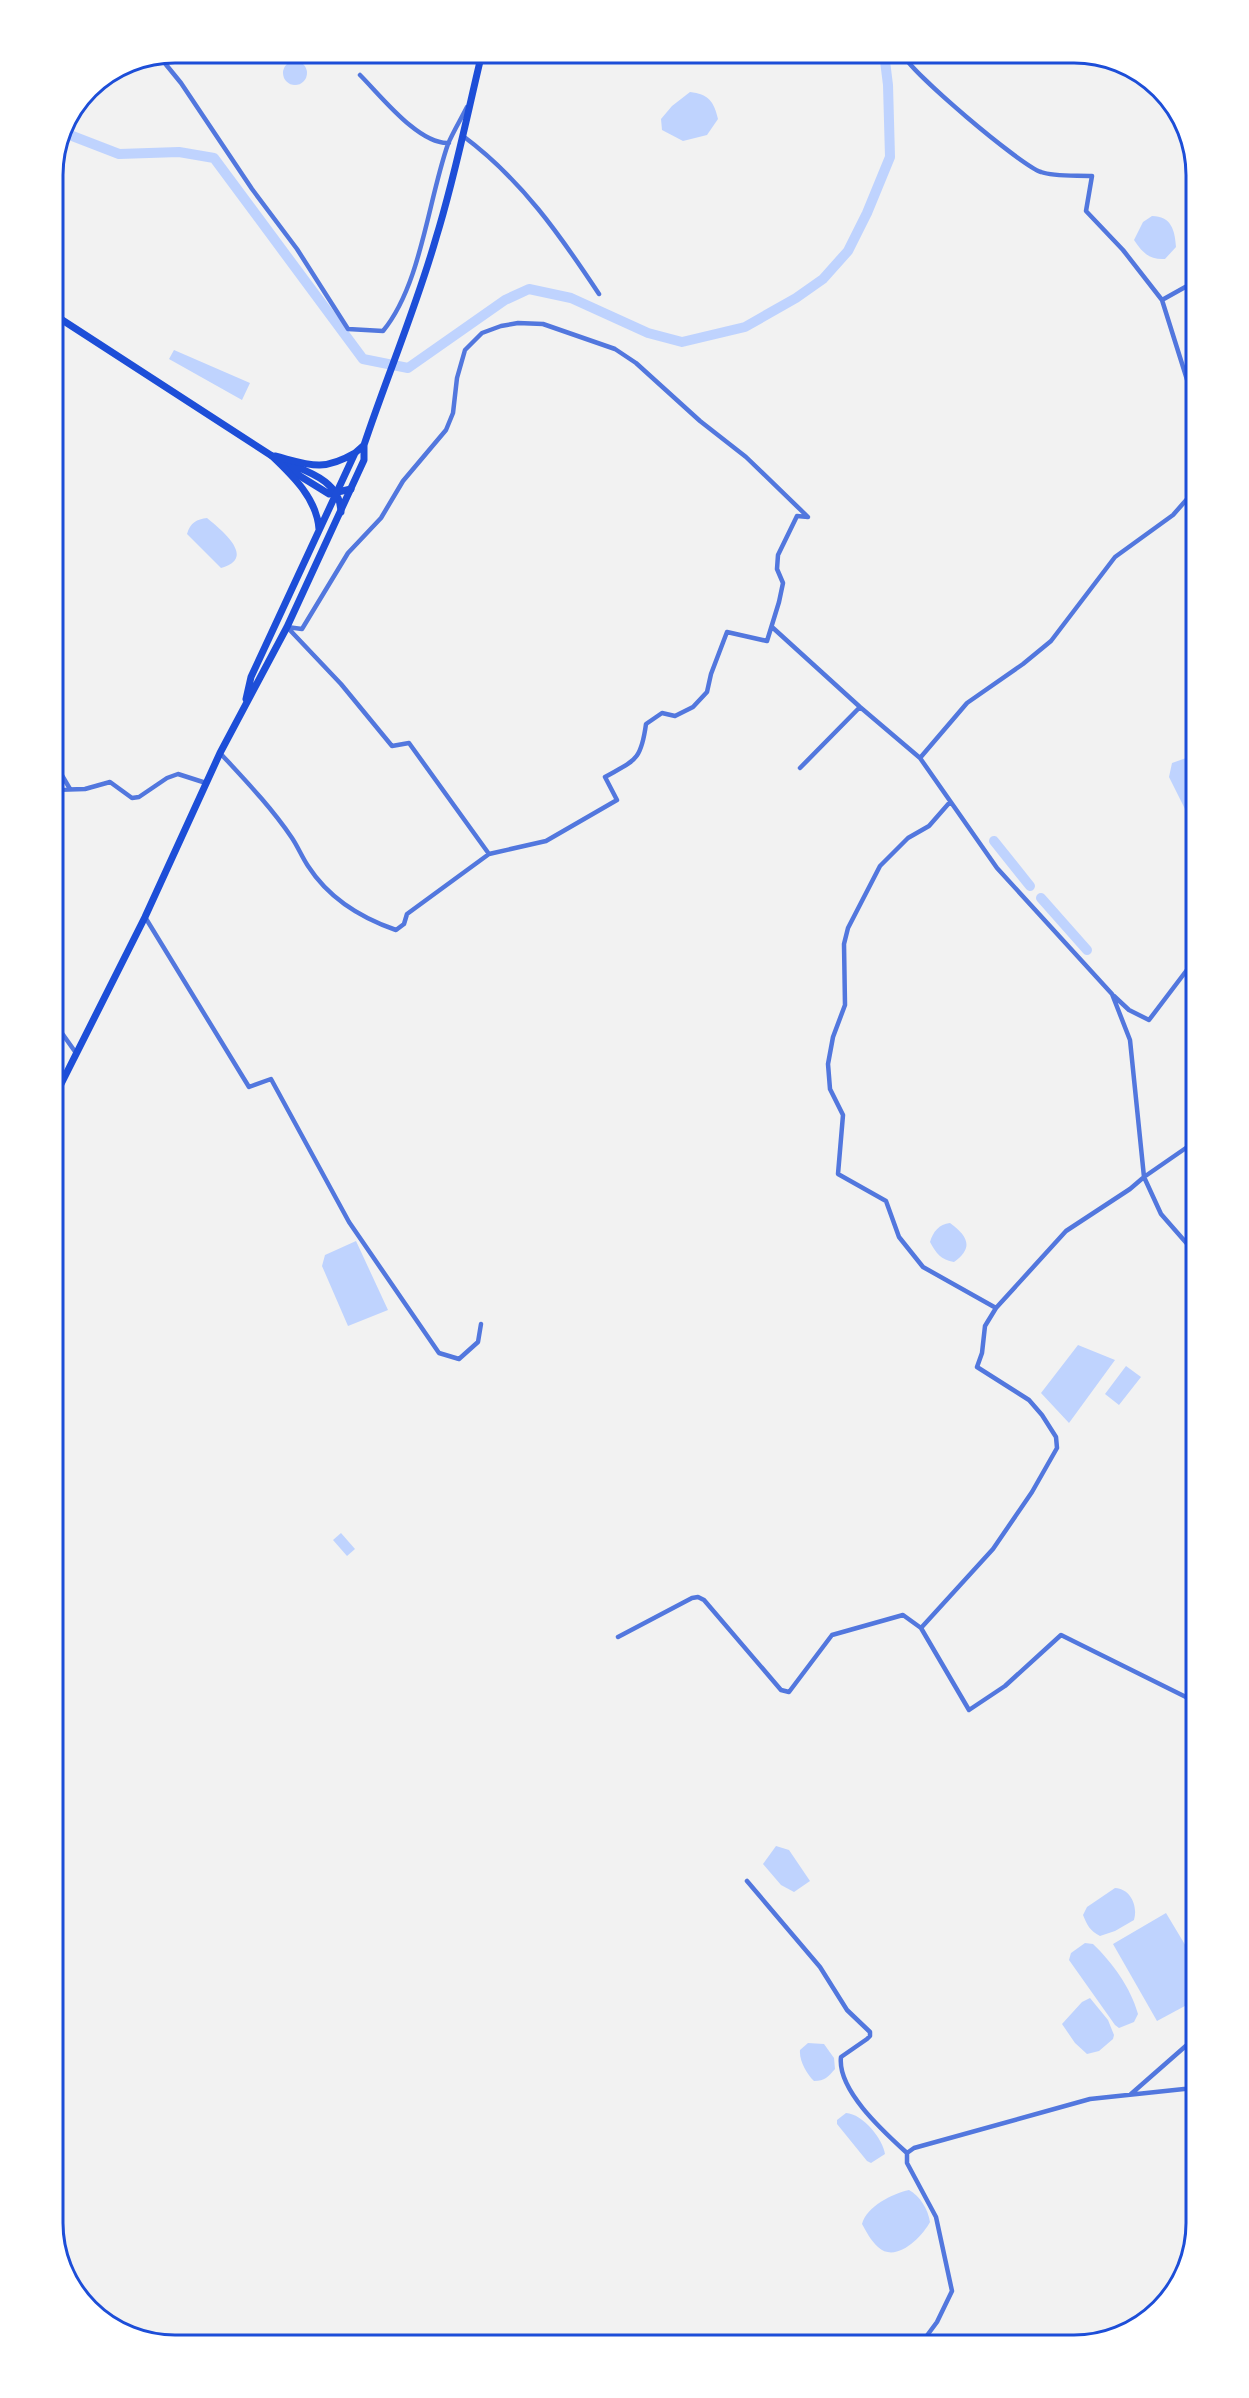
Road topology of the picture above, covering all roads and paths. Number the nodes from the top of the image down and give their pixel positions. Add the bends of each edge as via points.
1 (165, 63) edge
2 (479, 63) edge
3 (909, 63) edge
4 (360, 75) dead end
5 (468, 106) junction
6 (464, 136) junction
7 (449, 142) junction
8 (1186, 287) edge
9 (599, 294) dead end
10 (1162, 300) junction
11 (63, 320) edge
12 (1186, 374) edge
13 (364, 445) junction
14 (355, 453) junction
15 (272, 456) junction
16 (351, 489) junction
17 (337, 493) junction
18 (1186, 501) edge
19 (341, 512) junction
20 (319, 532) junction
21 (287, 627) junction
22 (772, 627) junction
23 (244, 705) junction
24 (860, 707) junction
25 (220, 753) junction
26 (920, 758) junction
27 (800, 768) dead end
28 (63, 777) edge
29 (206, 783) junction
30 (63, 789) edge
31 (70, 789) junction
32 (951, 802) junction
33 (489, 854) junction
34 (145, 917) junction
35 (1186, 972) edge
36 (1112, 994) junction
37 (63, 1035) edge
38 (76, 1053) junction
39 (63, 1080) edge
40 (1186, 1148) edge
41 (1144, 1177) junction
42 (1186, 1242) edge
43 (996, 1308) junction
44 (481, 1324) dead end
45 (921, 1628) junction
46 (618, 1637) dead end
47 (1186, 1697) edge
48 (747, 1881) dead end
49 (1186, 2047) edge
50 (1186, 2090) edge
51 (1130, 2095) junction
52 (907, 2152) junction
53 (927, 2335) edge

1 - 7 street via 303,258 348,329 383,332 396,316
2 - 5 main road
3 - 10 street via 1015,156 1041,172 1092,176 1086,211
4 - 7 street via 420,133 440,143
5 - 6 main road
5 - 7 street
6 - 9 street via 531,198
6 - 13 main road via 436,239
8 - 10 street
10 - 12 street
11 - 15 main road
13 - 14 main road
13 - 16 main road via 364,460
14 - 15 main road via 336,464 323,466
14 - 17 main road
15 - 17 main road via 299,466
15 - 20 main road via 310,500
16 - 17 main road
16 - 19 main road
17 - 19 main road
17 - 20 main road
18 - 26 street via 1173,515 1115,557 1051,640 967,703
19 - 21 main road
20 - 23 main road via 250,677
21 - 22 street via 302,629 348,552 381,518 403,481 446,430 465,350 482,333 518,323 543,324 590,339 629,358 746,457 808,517 797,516 778,555 777,569 783,583
21 - 23 main road
21 - 33 street via 392,746 409,743
22 - 24 street
22 - 33 street via 767,641 727,632 707,692 684,712 675,716 662,713 646,724 635,760 605,777 617,800 546,841
23 - 25 main road
24 - 26 street
24 - 27 street
25 - 29 main road
25 - 33 street via 286,830 330,893 375,923 396,930 404,924 407,914
26 - 32 street
28 - 31 street
29 - 31 street via 178,774 132,798 110,783
29 - 34 main road
30 - 31 street
32 - 36 street via 996,868
32 - 43 street via 929,826 908,838 880,866 848,927 844,945 845,1005 828,1064 830,1089 843,1115 838,1174 886,1201 899,1237 922,1267
34 - 38 main road
34 - 44 street via 249,1087 271,1079 349,1222 439,1353 459,1359 478,1342
35 - 36 street via 1149,1020 1129,1010
36 - 41 street via 1130,1040
37 - 38 street
38 - 39 main road
40 - 41 street
41 - 42 street via 1161,1214
41 - 43 street via 1066,1231
43 - 45 street via 985,1326 977,1367 1029,1400 1056,1437 1057,1448 993,1549
45 - 46 street via 903,1615 832,1635 789,1692 781,1690 698,1597
45 - 47 street via 969,1710 1005,1686 1061,1635
48 - 52 street via 820,1967 848,2010 870,2032 870,2036 841,2057 840,2069 849,2088 878,2125
49 - 51 street
50 - 51 street
51 - 52 street via 1090,2099
52 - 53 street via 907,2163 936,2217 952,2291

